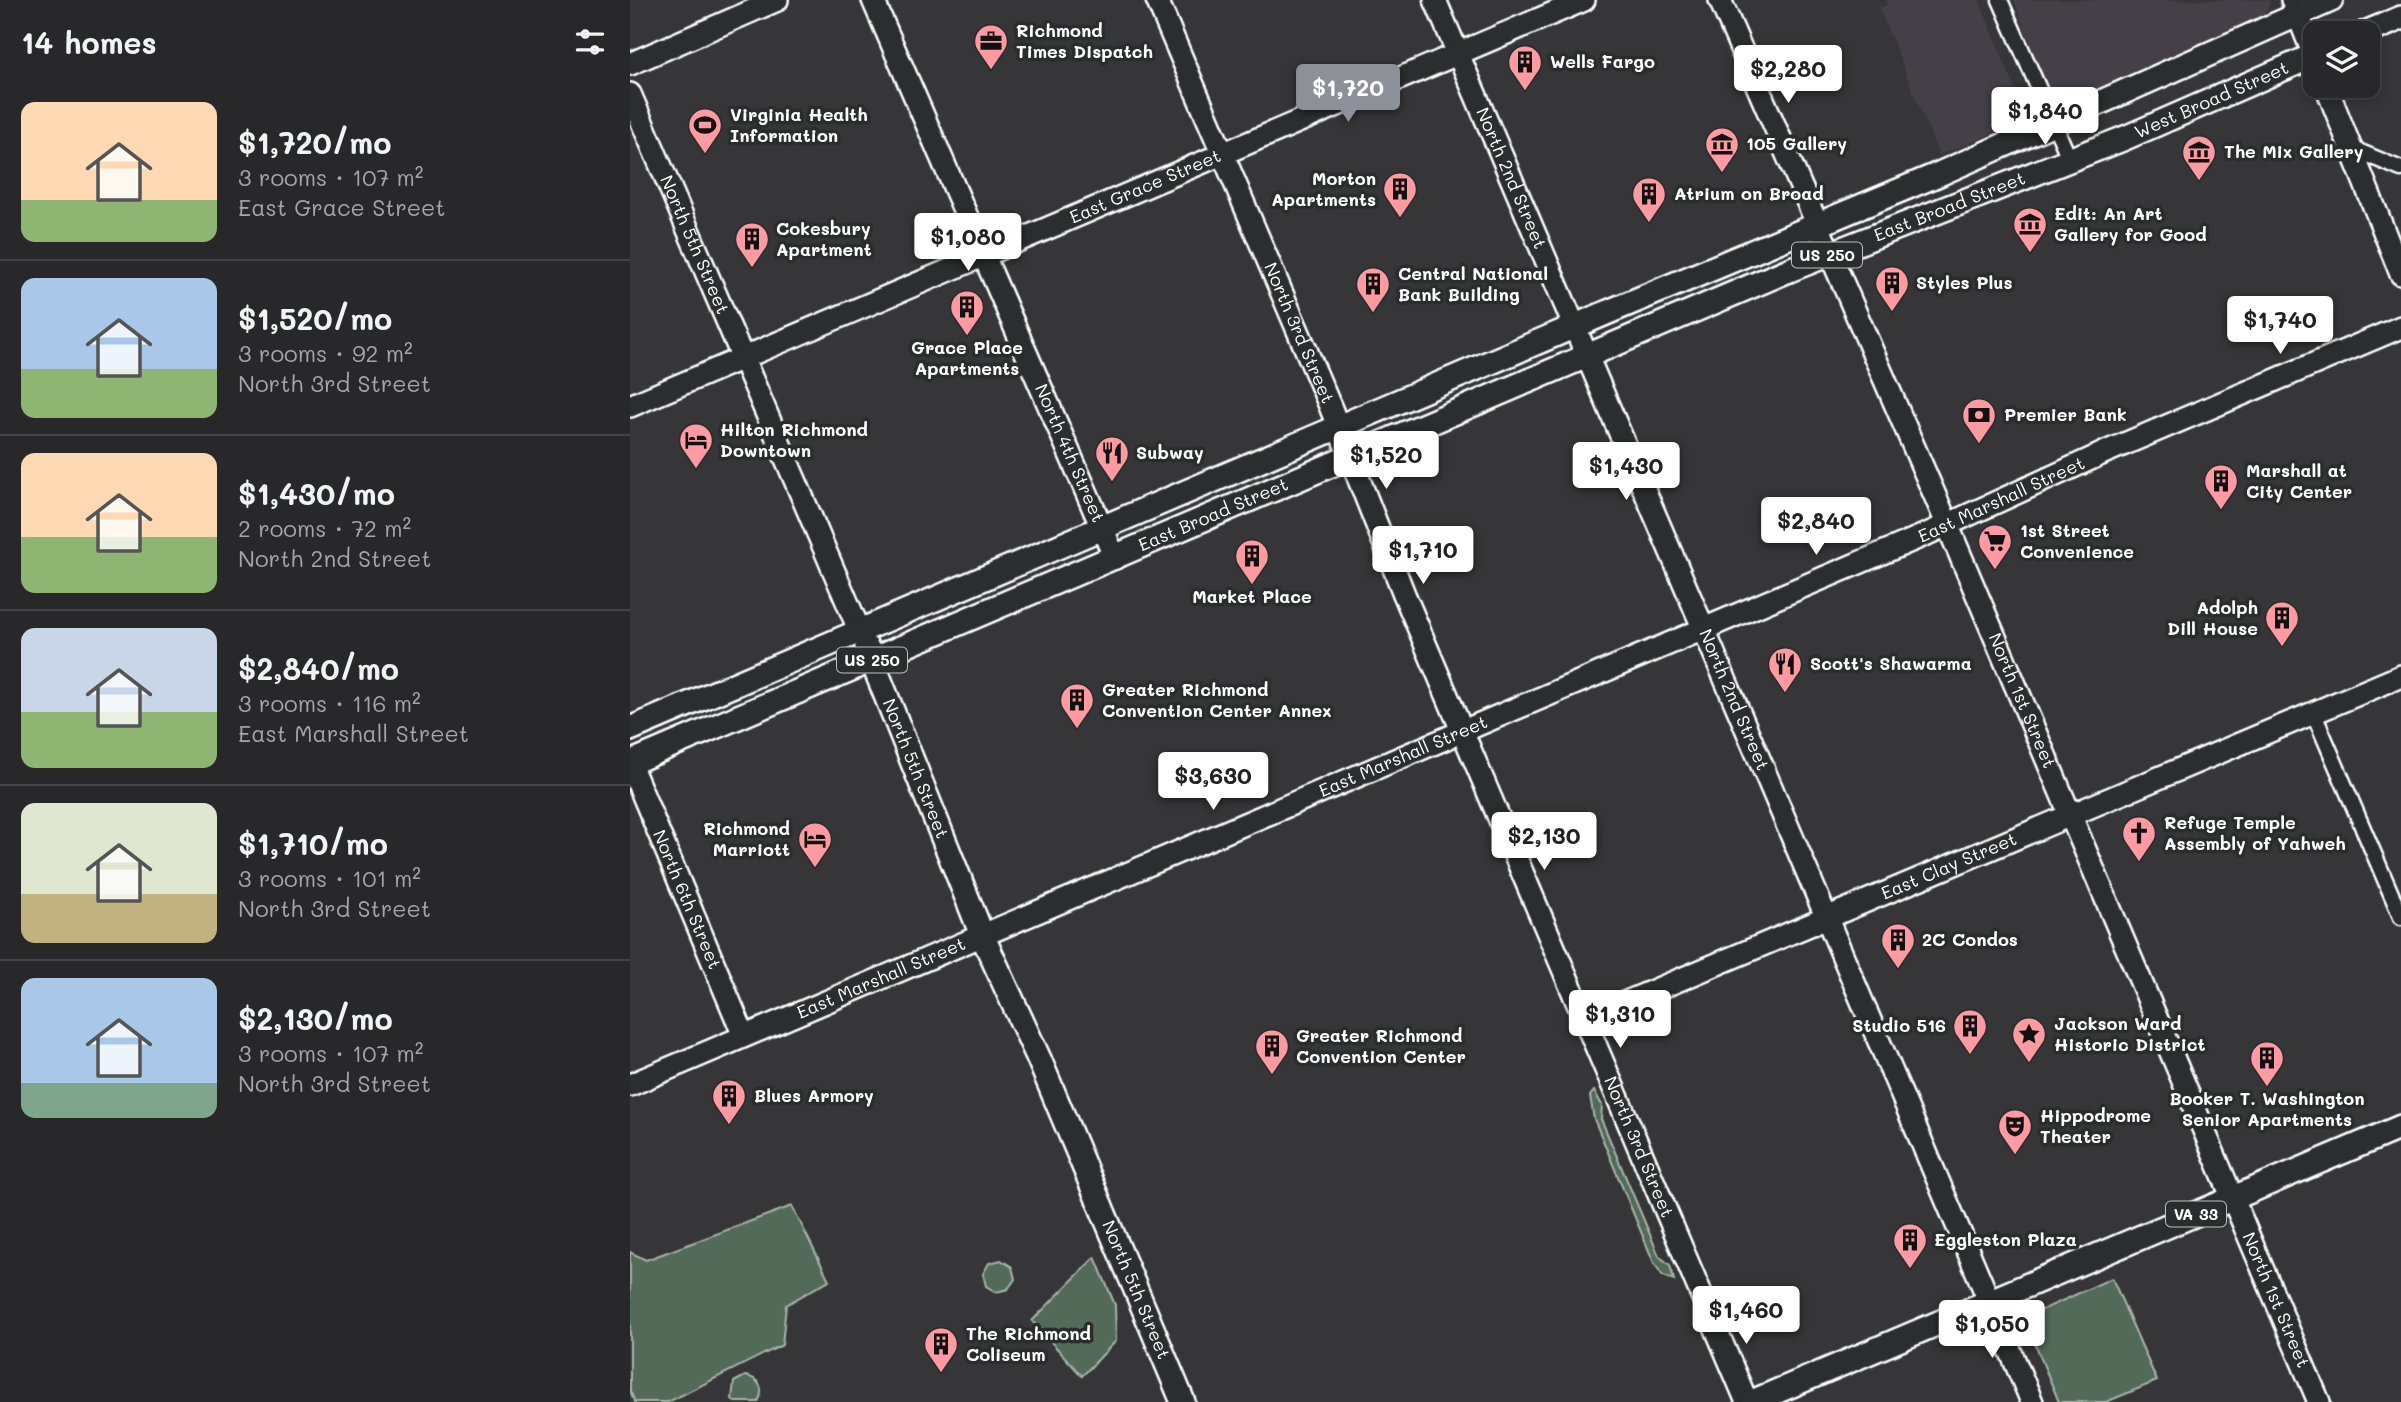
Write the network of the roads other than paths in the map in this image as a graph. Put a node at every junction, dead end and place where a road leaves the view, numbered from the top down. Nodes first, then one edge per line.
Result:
1 (778, 0) edge
2 (873, 0) edge
3 (1157, 0) edge
4 (1435, 0) edge
5 (1584, 0) edge
6 (1720, 0) edge
7 (2000, 0) edge
8 (2331, 0) edge
9 (2295, 7) edge
10 (2401, 18) edge
11 (2303, 27) edge
12 (2380, 27) edge
13 (1458, 54) junction
14 (2303, 61) edge
15 (630, 64) edge
16 (630, 94) edge
17 (2331, 98) edge
18 (2053, 123) junction
19 (2351, 148) junction
20 (1223, 154) junction
21 (2068, 158) junction
22 (2401, 170) edge
23 (1817, 227) junction
24 (983, 254) junction
25 (1829, 254) junction
26 (2401, 274) edge
27 (1575, 326) junction
28 (2401, 327) edge
29 (1588, 358) junction
30 (742, 359) junction
31 (630, 406) edge
32 (1339, 428) junction
33 (1351, 458) junction
34 (1947, 525) junction
35 (1103, 530) junction
36 (1115, 558) junction
37 (1702, 629) junction
38 (860, 632) junction
39 (873, 660) junction
40 (2401, 676) edge
41 (2314, 714) junction
42 (630, 729) edge
43 (1462, 731) junction
44 (630, 764) edge
45 (2068, 814) junction
46 (1828, 915) junction
47 (2401, 918) edge
48 (982, 935) junction
49 (1584, 1020) junction
50 (744, 1037) junction
51 (630, 1085) edge
52 (2401, 1127) edge
53 (2232, 1198) junction
54 (1990, 1301) junction
55 (1183, 1402) edge
56 (1749, 1402) edge
57 (2032, 1402) edge
58 (2319, 1402) edge

1 - 15 street
2 - 24 street, North 4th Street
3 - 20 street, North 3rd Street
4 - 13 street, North 2nd Street
5 - 13 street, East Grace Street
6 - 23 street, North 1st Street
7 - 18 street
8 - 9 main road, US 250
9 - 11 street
9 - 18 main road, US 250
10 - 12 main road
13 - 20 street, East Grace Street
13 - 27 street, North 2nd Street
14 - 21 main road, West Broad Street / US 250
16 - 30 street, North 5th Street
17 - 19 street
18 - 21 street
18 - 23 main road, East Broad Street / US 250
19 - 22 street
19 - 26 street
20 - 24 street, East Grace Street
20 - 32 street, North 3rd Street
21 - 25 main road, East Broad Street / US 250
23 - 25 street, North 1st Street
23 - 27 main road, East Broad Street / US 250
24 - 30 street, East Grace Street
24 - 35 street, North 4th Street
25 - 29 main road, East Broad Street / US 250
25 - 34 street, North 1st Street
27 - 29 street, North 2nd Street
27 - 32 main road, East Broad Street / US 250
28 - 34 street, East Marshall Street
29 - 33 main road, East Broad Street / US 250
29 - 37 street, North 2nd Street
30 - 31 street, East Grace Street
30 - 38 street, North 5th Street
32 - 33 street, North 3rd Street
32 - 35 main road, East Broad Street / US 250
33 - 36 main road, East Broad Street / US 250
33 - 43 street, North 3rd Street
34 - 37 street, East Marshall Street
34 - 45 street, North 1st Street
35 - 36 street, North 4th Street
35 - 38 main road, East Broad Street / US 250
36 - 39 main road, East Broad Street / US 250
37 - 43 street, East Marshall Street
37 - 46 street, North 2nd Street
38 - 39 main road, North 5th Street
38 - 42 main road, East Broad Street / US 250
39 - 44 main road, East Broad Street / US 250
39 - 48 main road, North 5th Street
40 - 41 street, East Clay Street
41 - 45 street, East Clay Street
41 - 47 street
43 - 48 street, East Marshall Street
43 - 49 street, North 3rd Street
44 - 50 street, North 6th Street
45 - 46 street, East Clay Street
45 - 53 street, North 1st Street
46 - 49 street, East Clay Street
46 - 54 street, North 2nd Street
48 - 50 street, East Marshall Street
48 - 55 main road, North 5th Street
49 - 56 street, North 3rd Street
50 - 51 street, East Marshall Street
52 - 53 main road, VA 33
53 - 54 main road, VA 33
53 - 58 street, North 1st Street
54 - 56 main road, VA 33
54 - 57 street, North 2nd Street

